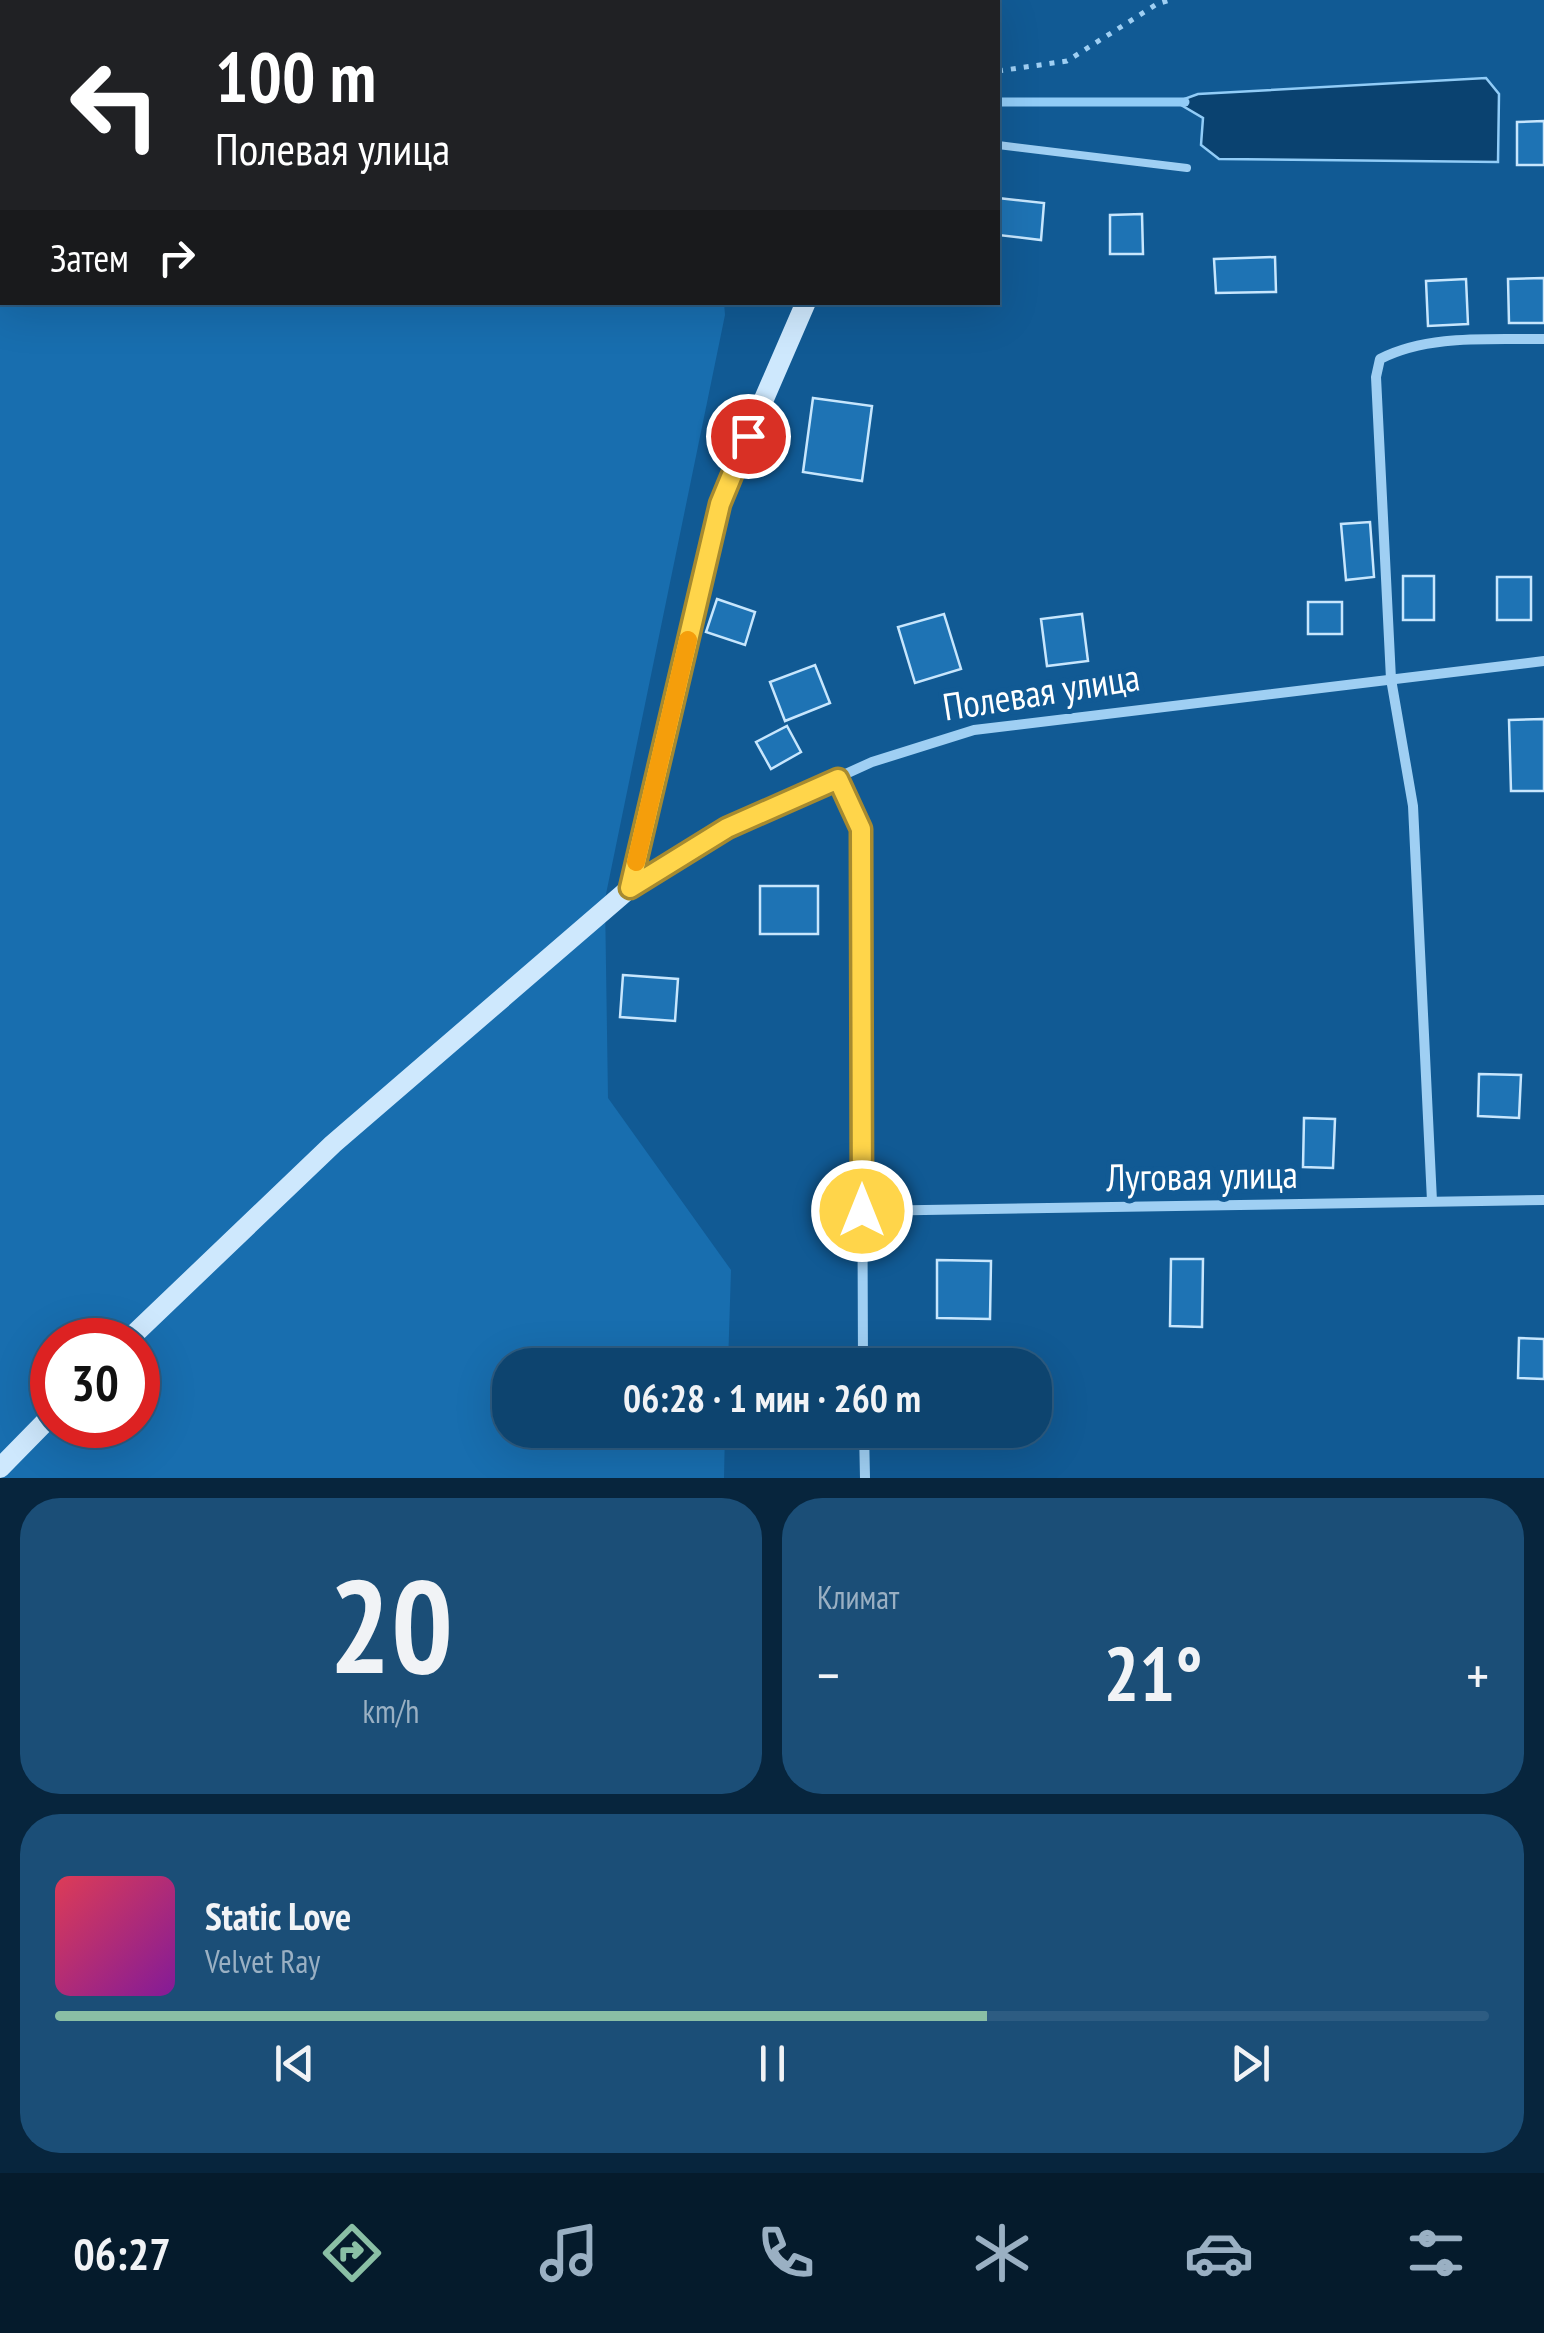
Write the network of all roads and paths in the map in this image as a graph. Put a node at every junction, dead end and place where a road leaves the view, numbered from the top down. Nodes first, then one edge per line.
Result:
1 (1170, 0) edge
2 (1000, 72) edge
3 (1000, 145) edge
4 (1187, 168) dead end
5 (805, 305) edge
6 (1544, 338) edge
7 (1544, 661) edge
8 (1391, 679) junction
9 (838, 779) junction
10 (630, 888) junction
11 (1544, 1200) edge
12 (1432, 1201) junction
13 (862, 1211) junction
14 (151, 1318) edge
15 (864, 1348) edge
16 (30, 1437) edge
17 (864, 1448) edge
18 (0, 1468) edge
19 (865, 1478) edge

1 - 2 path
3 - 4 lane
5 - 10 street
6 - 8 street
7 - 8 street, Полевая улица
8 - 9 street, Полевая улица
8 - 12 street
9 - 10 street, Полевая улица
9 - 13 street
10 - 14 street
11 - 12 street, Луговая улица
12 - 13 street, Луговая улица
13 - 15 street
16 - 18 street
17 - 19 street

